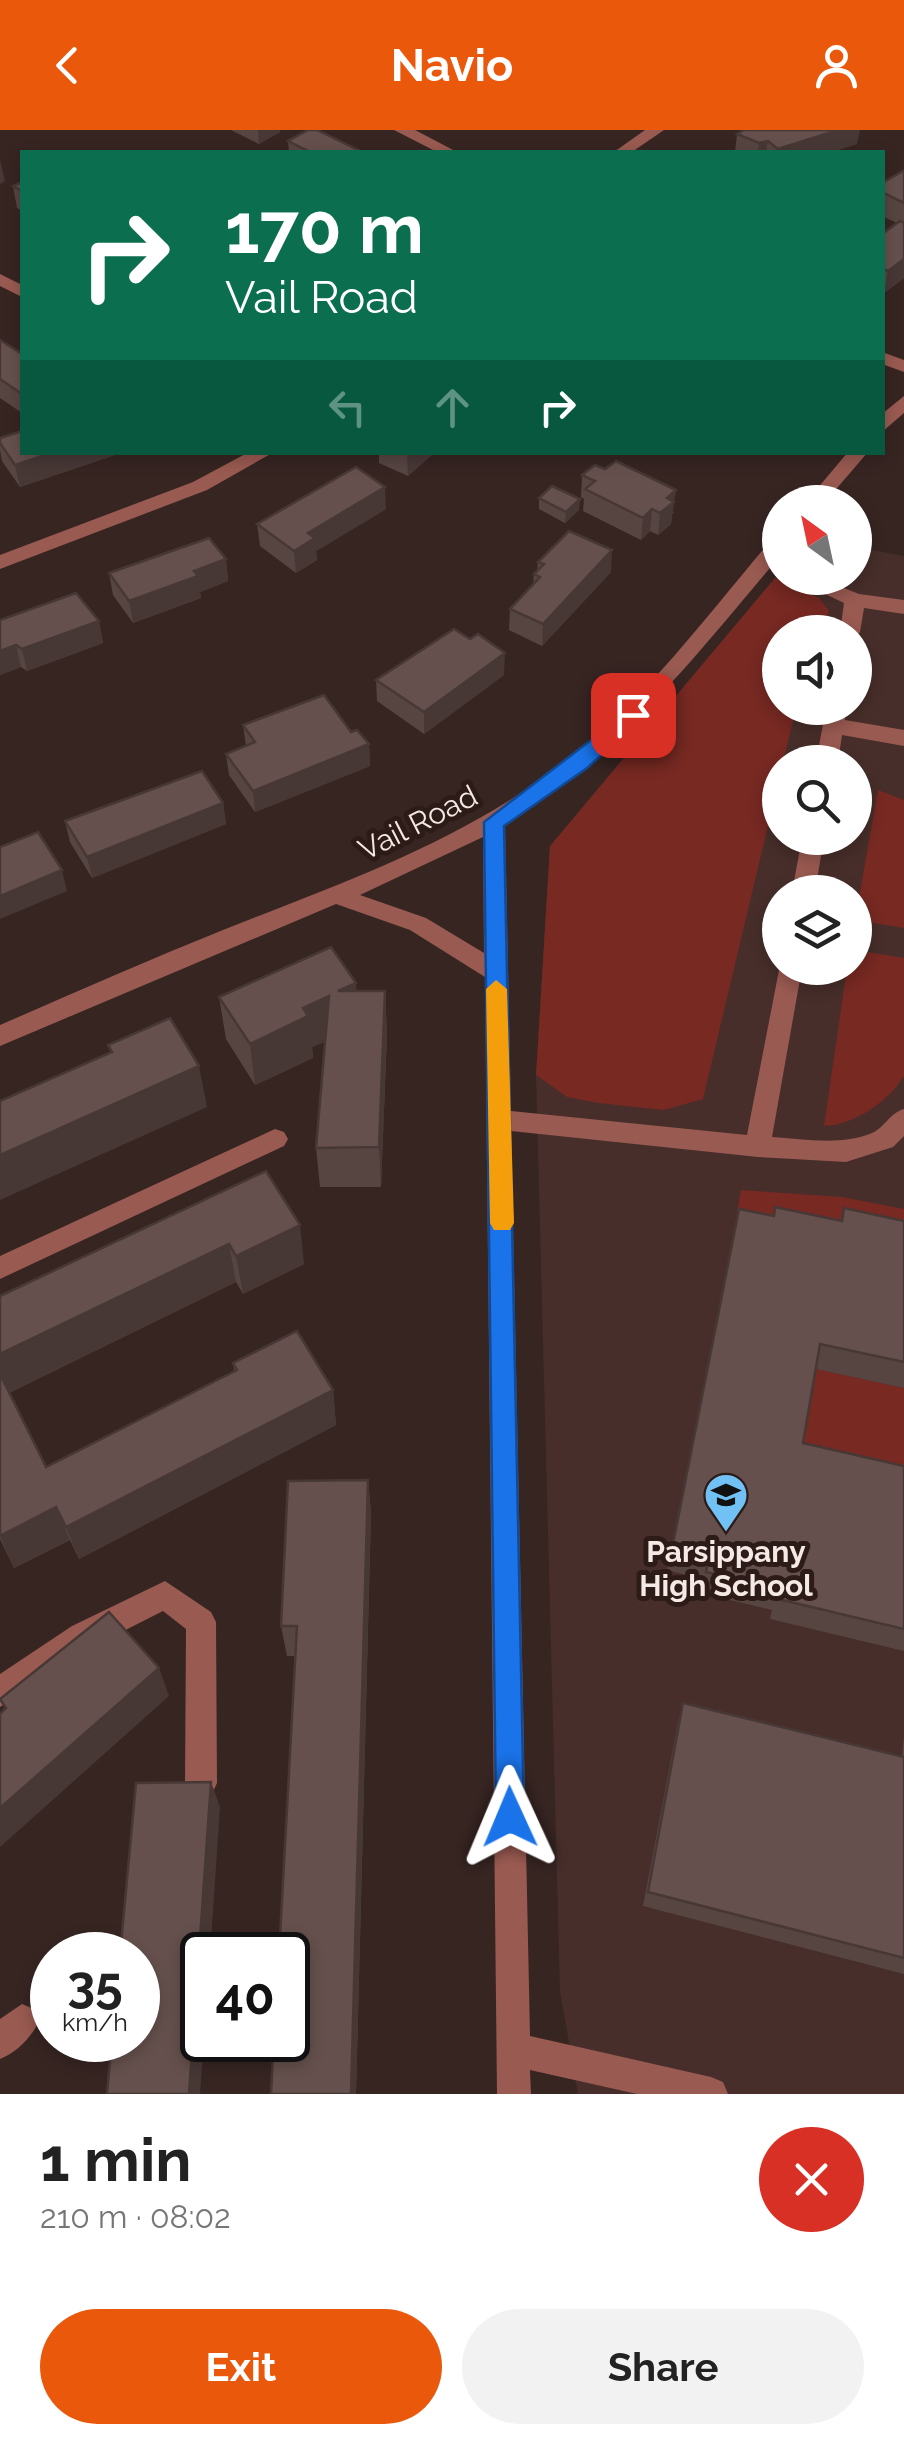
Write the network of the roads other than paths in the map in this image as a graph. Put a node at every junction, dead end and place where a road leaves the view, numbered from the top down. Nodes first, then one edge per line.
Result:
1 (402, 130) edge
2 (656, 130) edge
3 (445, 150) edge
4 (625, 150) edge
5 (904, 402) edge
6 (885, 423) edge
7 (259, 455) edge
8 (856, 455) edge
9 (829, 485) edge
10 (0, 562) edge
11 (762, 575) edge
12 (844, 595) edge
13 (856, 600) junction
14 (904, 608) edge
15 (853, 615) edge
16 (861, 725) edge
17 (904, 738) edge
18 (494, 822) junction
19 (338, 896) junction
20 (496, 972) junction
21 (787, 985) edge
22 (0, 1036) edge
23 (904, 1119) edge
24 (501, 1120) junction
25 (275, 1140) dead end
26 (758, 1148) junction
27 (0, 1268) edge
28 (0, 1692) edge
29 (202, 1783) edge
30 (513, 2049) junction
31 (514, 2094) edge
32 (711, 2094) edge

1 - 3 street
2 - 4 street
5 - 6 street
7 - 10 street
8 - 9 street
11 - 18 street, Vail Road
12 - 13 street
13 - 14 street
13 - 15 street
16 - 17 street
18 - 19 street, Vail Road
18 - 20 street
19 - 20 street
19 - 22 street, Vail Road
20 - 24 street
21 - 26 street
23 - 26 street
24 - 26 street
24 - 30 street
25 - 27 street
28 - 29 street
30 - 31 street
30 - 32 street

